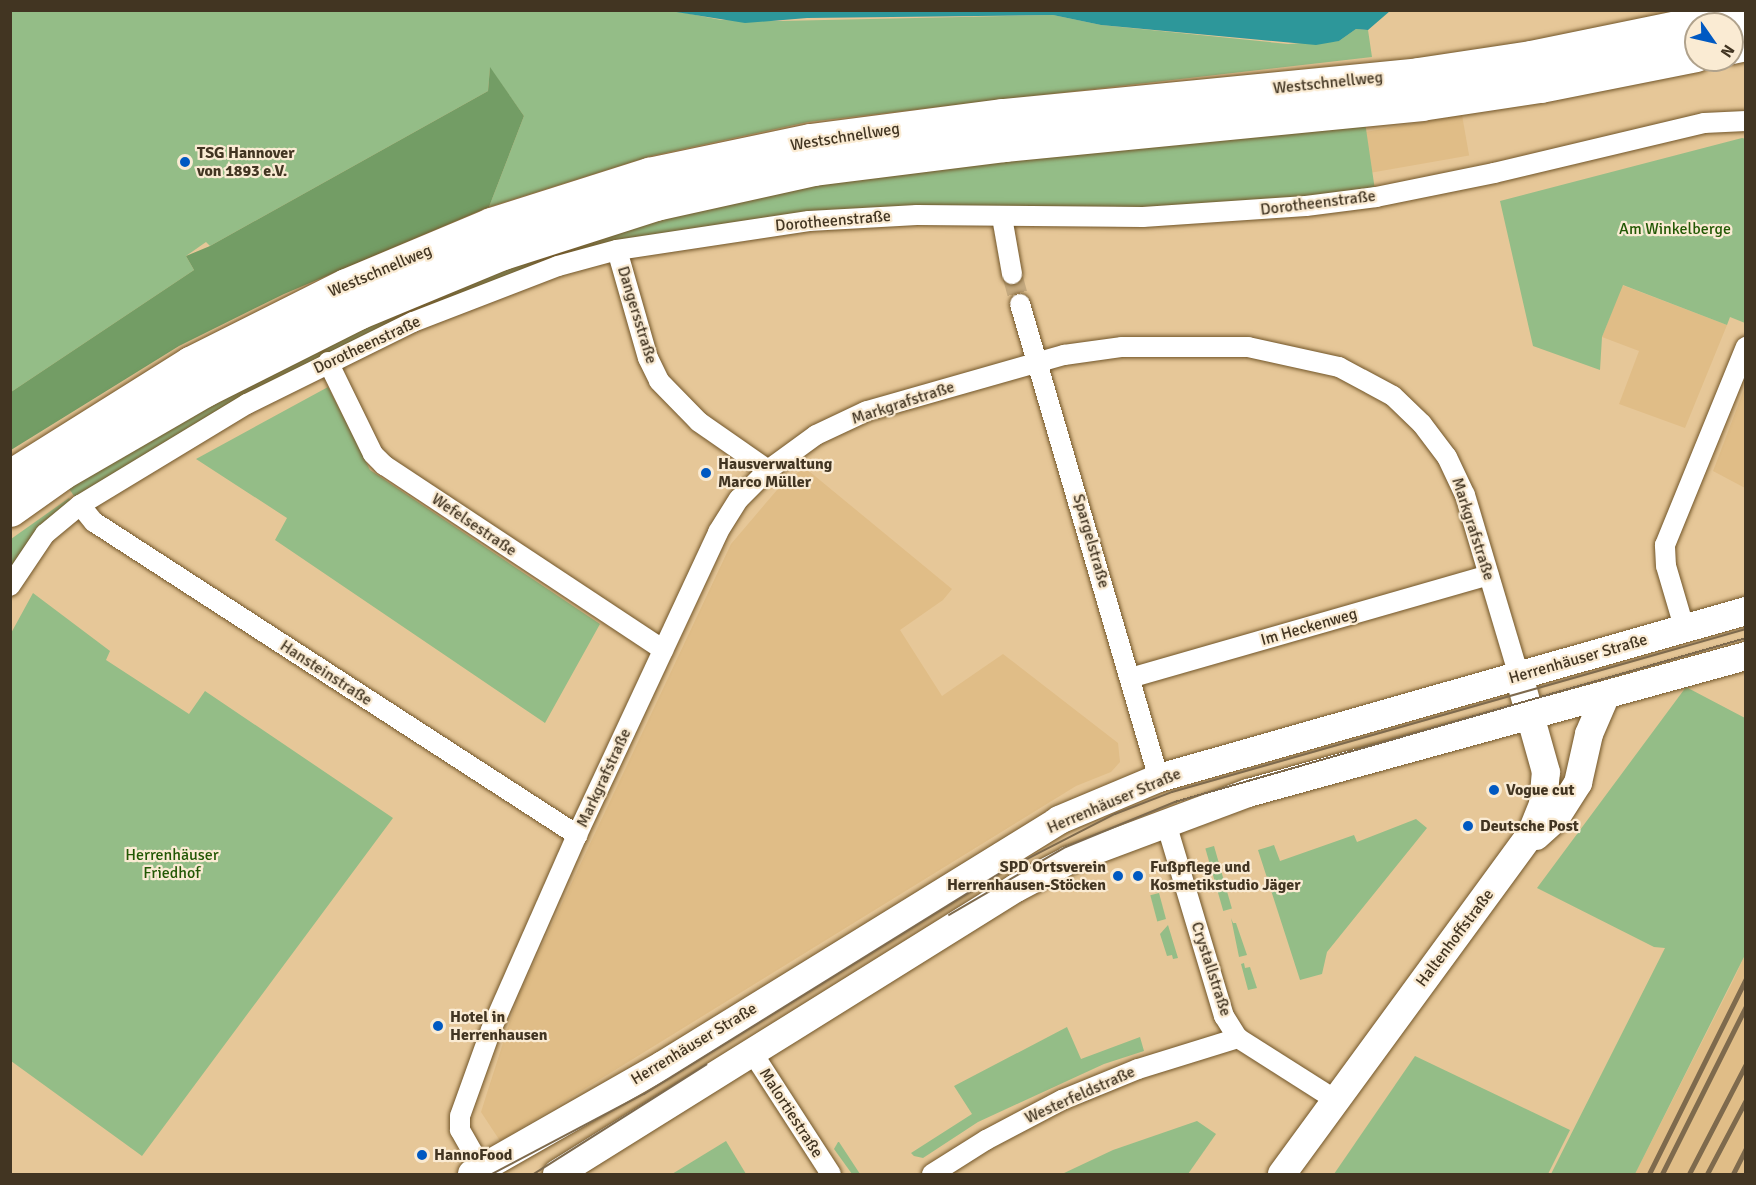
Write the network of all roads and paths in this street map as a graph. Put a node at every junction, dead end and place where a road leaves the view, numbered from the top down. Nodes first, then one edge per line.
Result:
1 (1746, 13) edge
2 (1684, 57) edge
3 (1746, 121) edge
4 (1002, 217) junction
5 (617, 250) junction
6 (1012, 274) tunnel mouth
7 (1020, 304) tunnel mouth
8 (1746, 347) edge
9 (328, 362) junction
10 (1038, 363) junction
11 (768, 470) junction
12 (10, 476) edge
13 (80, 505) junction
14 (10, 510) edge
15 (1489, 575) junction
16 (10, 586) edge
17 (1746, 611) edge
18 (1684, 627) junction
19 (663, 650) junction
20 (1746, 656) edge
21 (1519, 676) junction
22 (1130, 678) junction
23 (1605, 697) junction
24 (1531, 716) junction
25 (1159, 778) junction
26 (1167, 823) junction
27 (578, 835) junction
28 (1522, 849) junction
29 (1238, 1038) junction
30 (752, 1052) junction
31 (1334, 1099) junction
32 (480, 1172) edge
33 (557, 1174) edge
34 (831, 1174) edge
35 (932, 1174) edge
36 (1282, 1174) edge

1 - 12 highway, Westschnellweg
2 - 14 highway, Westschnellweg
3 - 4 street, Dorotheenstraße
4 - 5 street, Dorotheenstraße
4 - 6 street
5 - 9 street, Dorotheenstraße
5 - 11 street, Dangersstraße
7 - 10 street, Spargelstraße
8 - 18 street
9 - 13 street, Dorotheenstraße
9 - 19 street, Wefelsestraße
10 - 11 street, Markgrafstraße
10 - 15 street, Markgrafstraße
10 - 22 street, Spargelstraße
11 - 19 street, Markgrafstraße
13 - 16 street, Dorotheenstraße
13 - 27 street, Hansteinstraße
15 - 21 street, Markgrafstraße
15 - 22 street, Im Heckenweg
17 - 18 street, Herrenhäuser Straße
18 - 21 street, Herrenhäuser Straße
19 - 27 street, Markgrafstraße
20 - 23 street
21 - 24 street, Haltenhoffstraße
21 - 25 street, Herrenhäuser Straße
22 - 25 street, Spargelstraße
23 - 24 street
23 - 28 street
24 - 26 street
24 - 28 street, Haltenhoffstraße
25 - 32 street, Herrenhäuser Straße
26 - 29 street, Crystallstraße
26 - 30 street
27 - 32 street, Markgrafstraße
28 - 31 street, Haltenhoffstraße
29 - 31 street, Crystallstraße
29 - 35 street, Westerfeldstraße
30 - 33 street
30 - 34 street, Malortiestraße
31 - 36 street, Haltenhoffstraße

